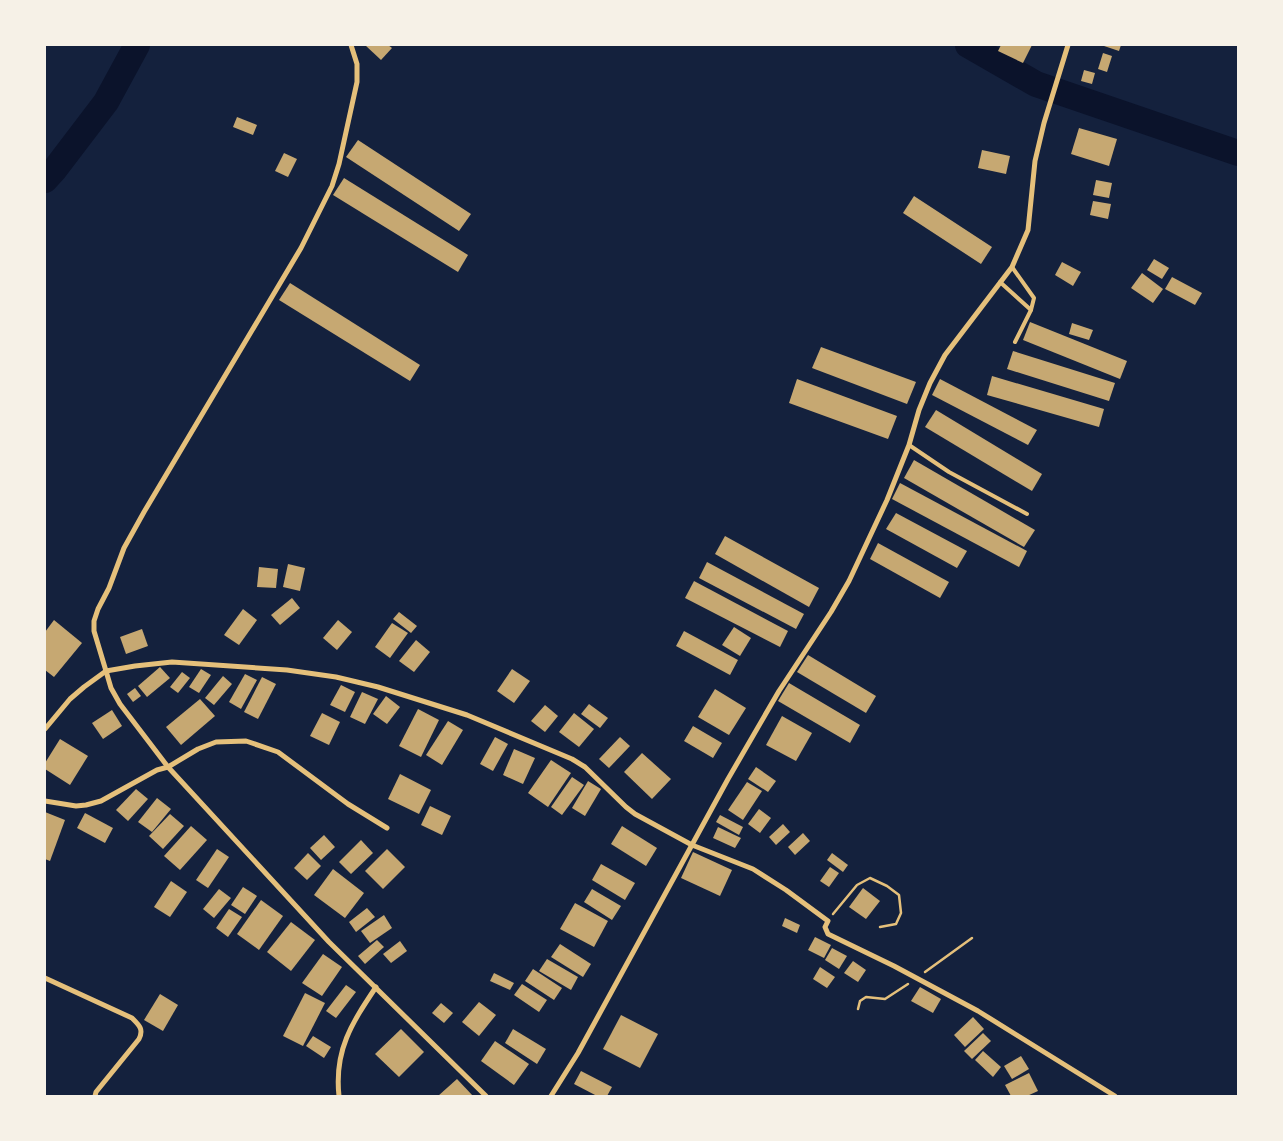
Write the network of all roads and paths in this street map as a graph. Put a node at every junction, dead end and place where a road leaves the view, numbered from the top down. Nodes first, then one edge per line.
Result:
1 (351, 45) edge
2 (1068, 45) edge
3 (1012, 267) junction
4 (1000, 282) junction
5 (1031, 310) junction
6 (1015, 342) dead end
7 (909, 445) junction
8 (1027, 514) dead end
9 (106, 671) junction
10 (46, 726) edge
11 (168, 767) junction
12 (45, 800) edge
13 (386, 828) dead end
14 (692, 844) junction
15 (828, 921) junction
16 (880, 926) dead end
17 (45, 978) edge
18 (376, 987) junction
19 (95, 1096) edge
20 (339, 1096) edge
21 (486, 1096) edge
22 (551, 1096) edge
23 (1115, 1096) edge

1 - 9 street
2 - 3 street
3 - 4 street
3 - 5 lane
4 - 5 lane
4 - 7 street
5 - 6 lane
7 - 8 lane
7 - 14 street
9 - 10 street
9 - 11 street
9 - 14 street
11 - 12 street
11 - 13 street
11 - 18 street
14 - 15 street
14 - 22 street
15 - 16 path
15 - 23 street
17 - 19 street
18 - 20 street
18 - 21 street

